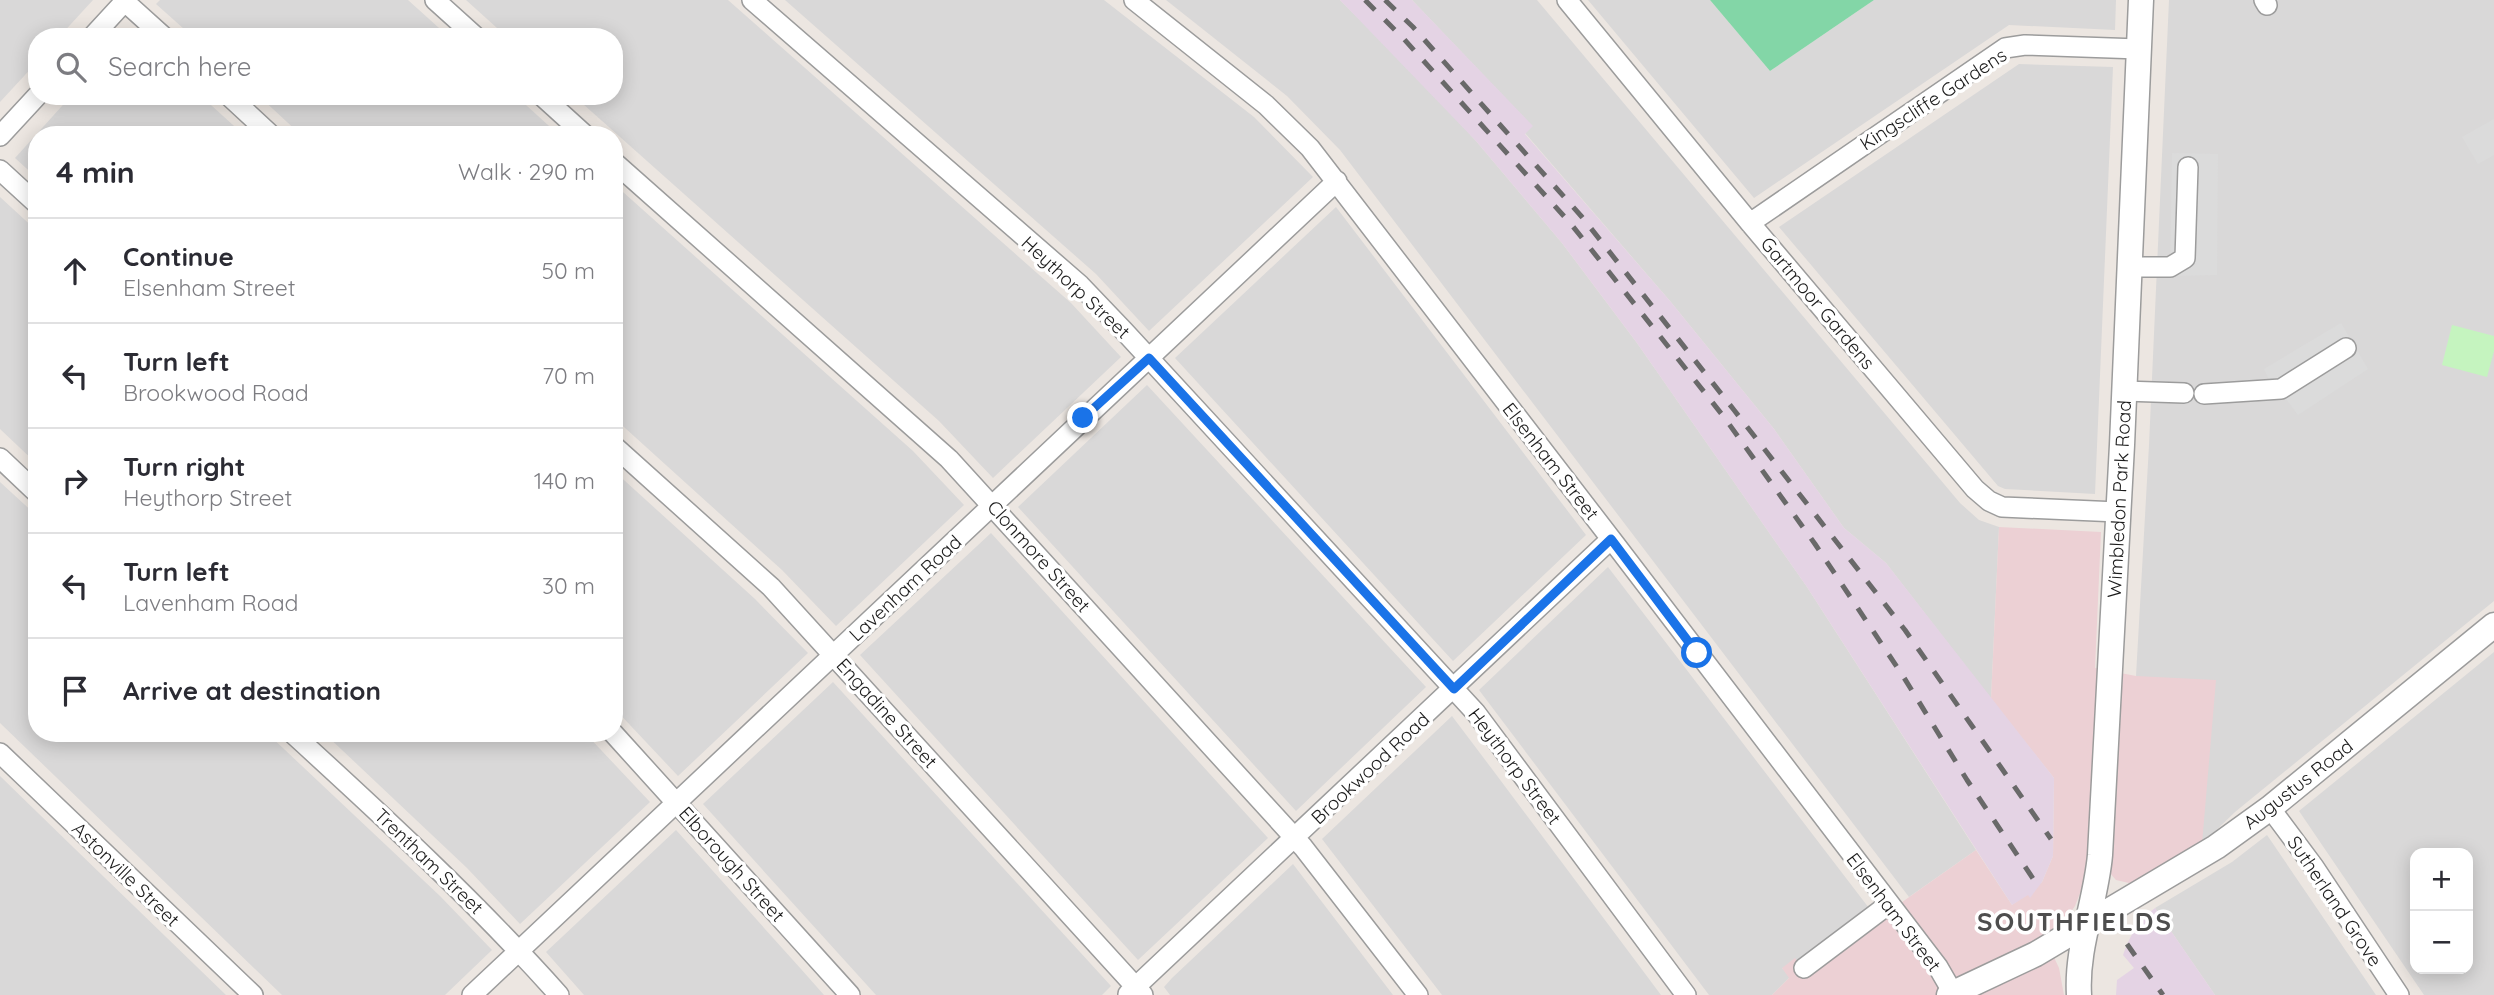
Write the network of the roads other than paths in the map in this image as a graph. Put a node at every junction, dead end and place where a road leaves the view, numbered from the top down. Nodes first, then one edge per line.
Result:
1 (435, 0) edge
2 (752, 0) edge
3 (1133, 0) edge
4 (1567, 0) edge
5 (2141, 0) edge
6 (124, 1) edge
7 (100, 28) edge
8 (154, 28) edge
9 (466, 28) edge
10 (2139, 49) junction
11 (29, 105) edge
12 (239, 105) edge
13 (552, 105) edge
14 (261, 126) edge
15 (574, 126) edge
16 (0, 136) edge
17 (2188, 167) dead end
18 (0, 170) edge
19 (623, 170) edge
20 (1337, 181) junction
21 (28, 196) edge
22 (1750, 222) junction
23 (2130, 267) junction
24 (2346, 348) dead end
25 (1149, 358) junction
26 (2124, 391) junction
27 (2183, 393) dead end
28 (2204, 394) dead end
29 (623, 454) edge
30 (0, 458) edge
31 (28, 484) edge
32 (993, 506) junction
33 (2118, 512) junction
34 (1611, 539) junction
35 (2494, 625) edge
36 (834, 654) junction
37 (1454, 689) junction
38 (302, 742) edge
39 (621, 742) edge
40 (0, 753) edge
41 (677, 803) junction
42 (2270, 808) junction
43 (1296, 839) junction
44 (1889, 904) junction
45 (2089, 923) junction
46 (520, 951) junction
47 (1804, 968) dead end
48 (1136, 992) edge
49 (1951, 994) edge
50 (253, 995) edge
51 (472, 995) edge
52 (559, 995) edge
53 (850, 995) edge
54 (1418, 995) edge
55 (1686, 995) edge
56 (2079, 995) edge
57 (2399, 995) edge

1 - 9 street
2 - 25 street, Heythorp Street
3 - 20 street, Elsenham Street
4 - 22 street, Gartmoor Gardens
5 - 10 street, Wimbledon Park Road
6 - 7 street
6 - 8 street
10 - 22 street, Kingscliffe Gardens
10 - 23 street, Wimbledon Park Road
11 - 16 street
12 - 14 street
13 - 15 street
17 - 23 street
18 - 21 street
19 - 32 street, Clonmore Street
20 - 25 street, Lavenham Road
20 - 34 street, Elsenham Street
22 - 33 street, Gartmoor Gardens
23 - 26 street, Wimbledon Park Road
24 - 28 street
25 - 32 street, Lavenham Road
25 - 37 street, Heythorp Street
26 - 27 street
26 - 33 street, Wimbledon Park Road
29 - 36 street, Engadine Street
30 - 31 street
32 - 36 street, Lavenham Road
32 - 43 street, Clonmore Street
33 - 45 street, Wimbledon Park Road
34 - 37 street, Brookwood Road
34 - 44 street, Elsenham Street
35 - 42 street, Augustus Road
36 - 41 street, Lavenham Road
36 - 48 street, Engadine Street
37 - 43 street, Brookwood Road
37 - 55 street, Heythorp Street
38 - 46 street, Trentham Street
39 - 41 street, Elborough Street
40 - 50 street, Astonville Street
41 - 46 street, Lavenham Road
41 - 53 street, Elborough Street
42 - 45 street, Augustus Road
42 - 57 street, Sutherland Grove
43 - 48 street, Brookwood Road
43 - 54 street, Clonmore Street
44 - 47 street
44 - 49 street, Elsenham Street
45 - 49 street, Augustus Road
45 - 56 street, Wimbledon Park Road
46 - 51 street, Lavenham Road
46 - 52 street, Trentham Street

